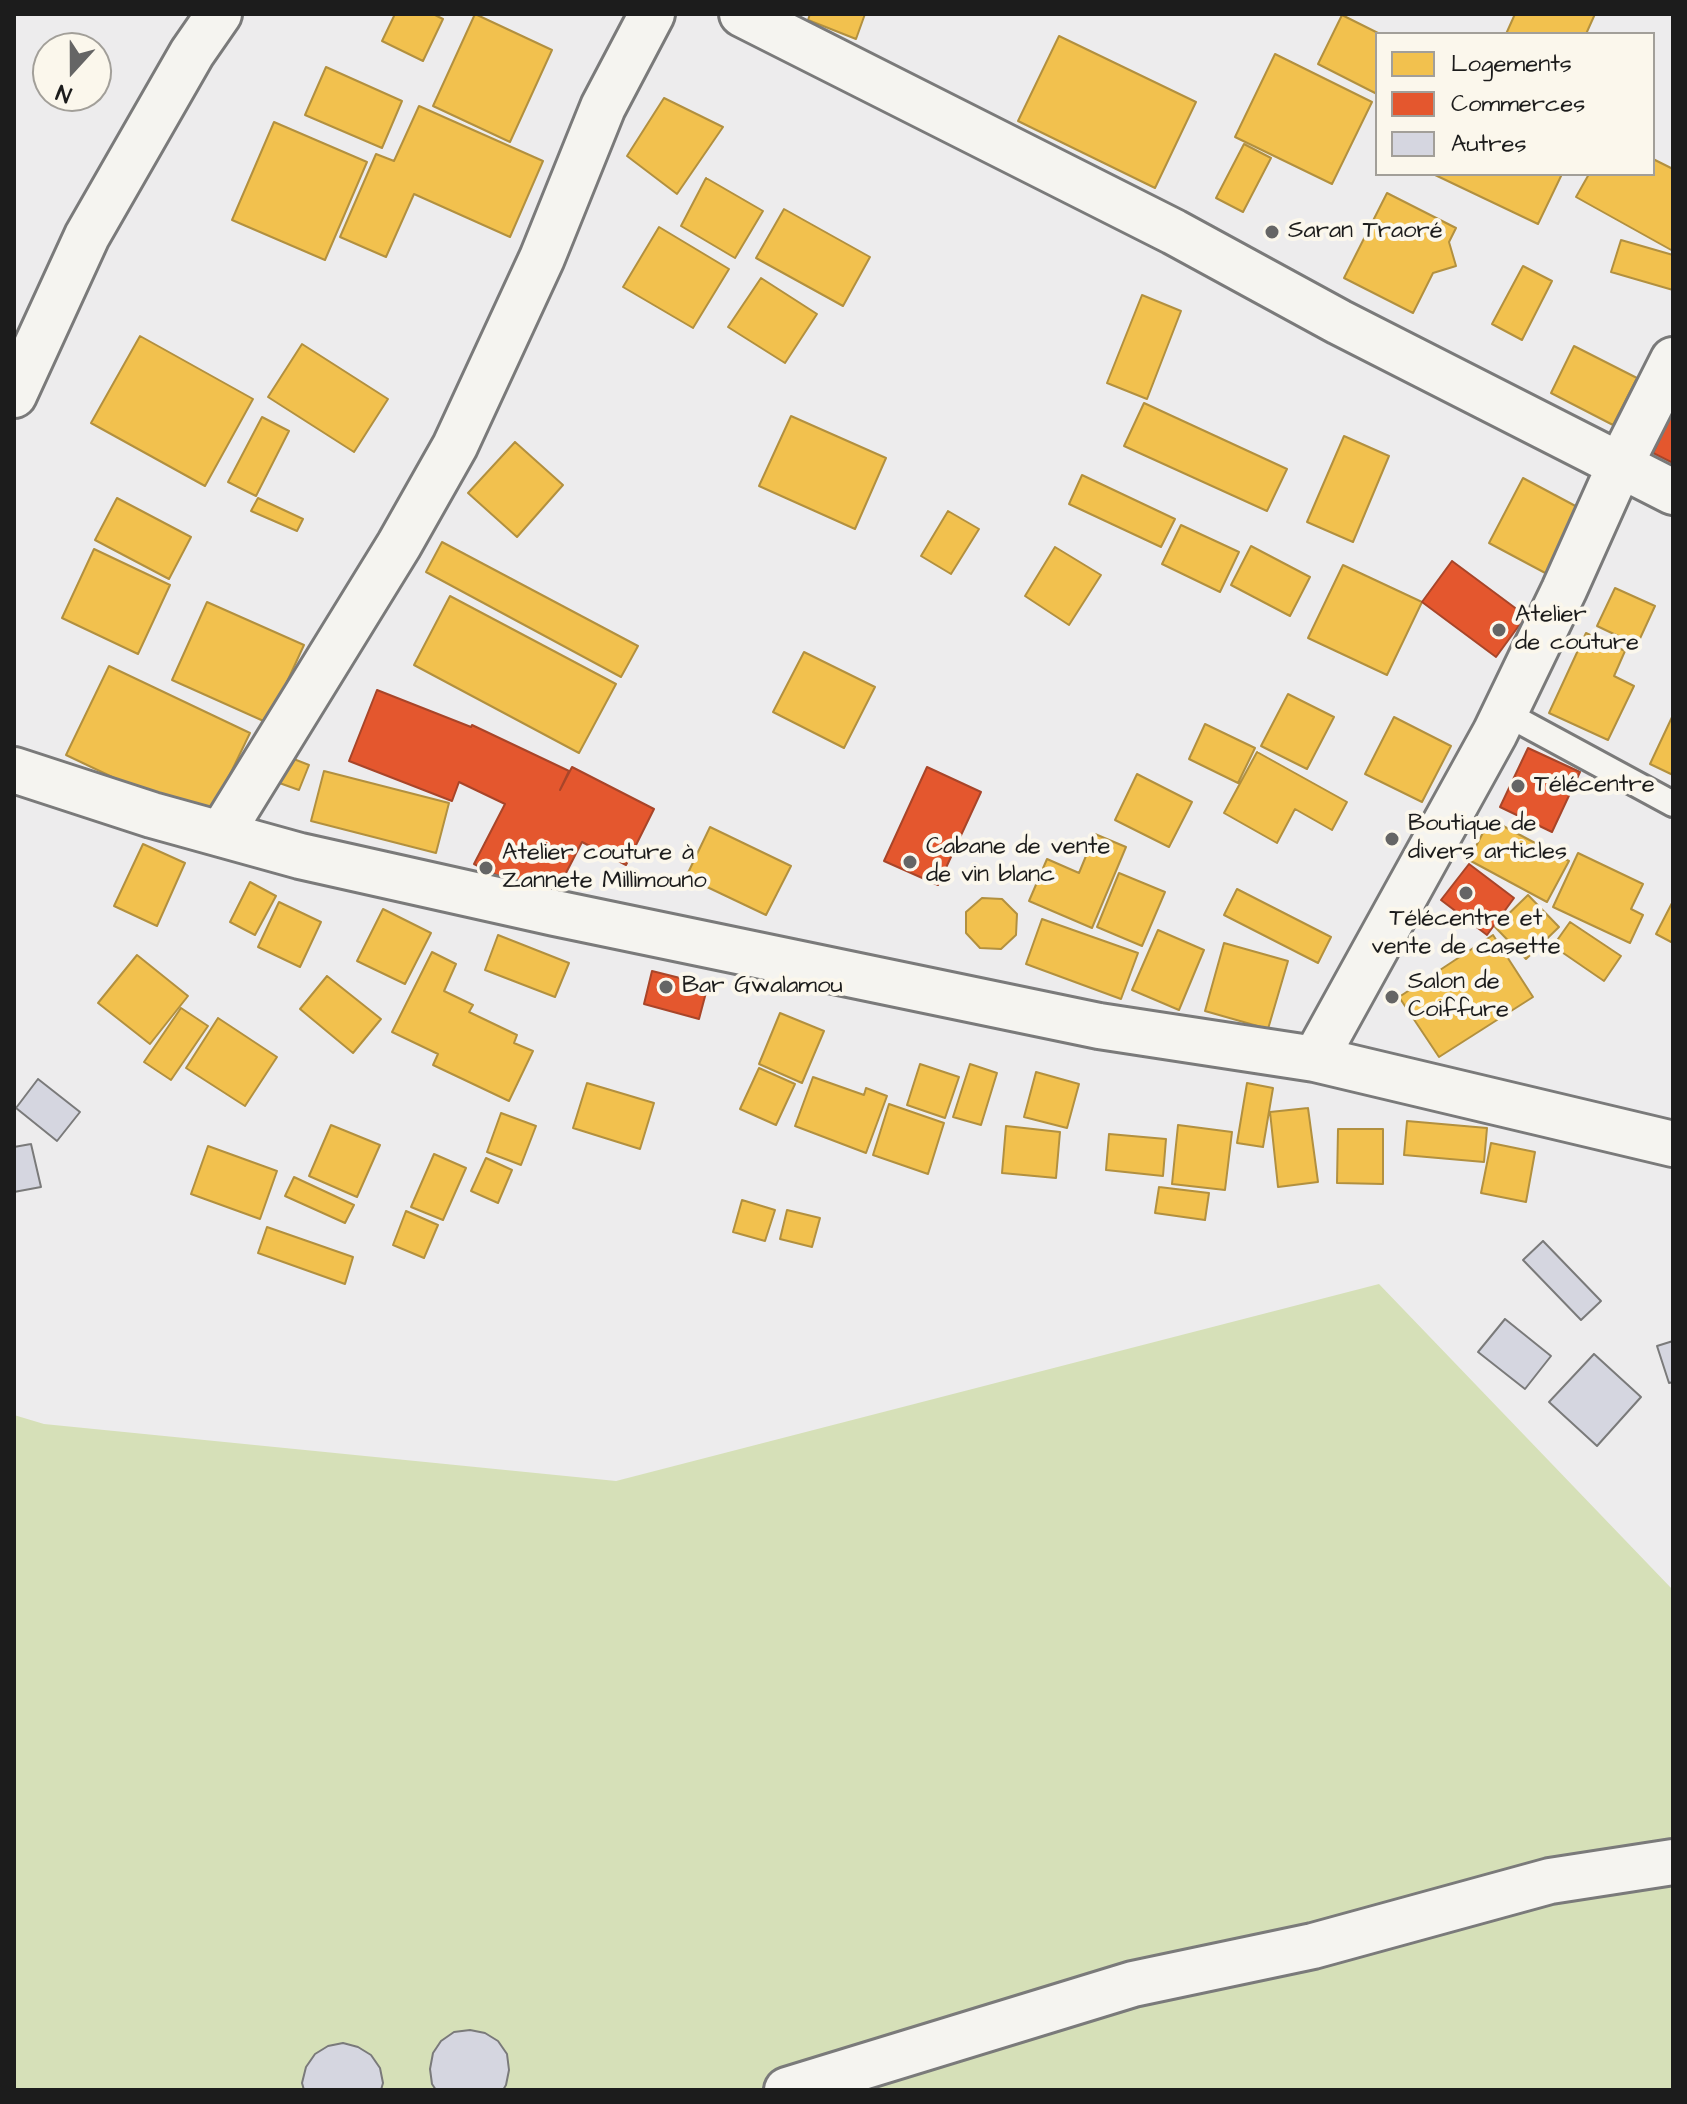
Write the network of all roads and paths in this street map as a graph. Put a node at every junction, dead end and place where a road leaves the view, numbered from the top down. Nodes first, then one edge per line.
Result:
1 (219, 14) edge
2 (652, 14) edge
3 (742, 14) edge
4 (1673, 360) edge
5 (14, 395) edge
6 (1620, 465) junction
7 (1673, 492) edge
8 (1505, 713) junction
9 (14, 770) edge
10 (1673, 804) edge
11 (221, 834) junction
12 (1315, 1059) junction
13 (1673, 1144) edge
14 (1673, 1862) edge
15 (787, 2090) edge

1 - 5 street
2 - 11 street
3 - 6 street
4 - 6 street
6 - 7 street
6 - 8 street
8 - 10 lane
8 - 12 street
9 - 11 street
11 - 12 street
12 - 13 street
14 - 15 street

